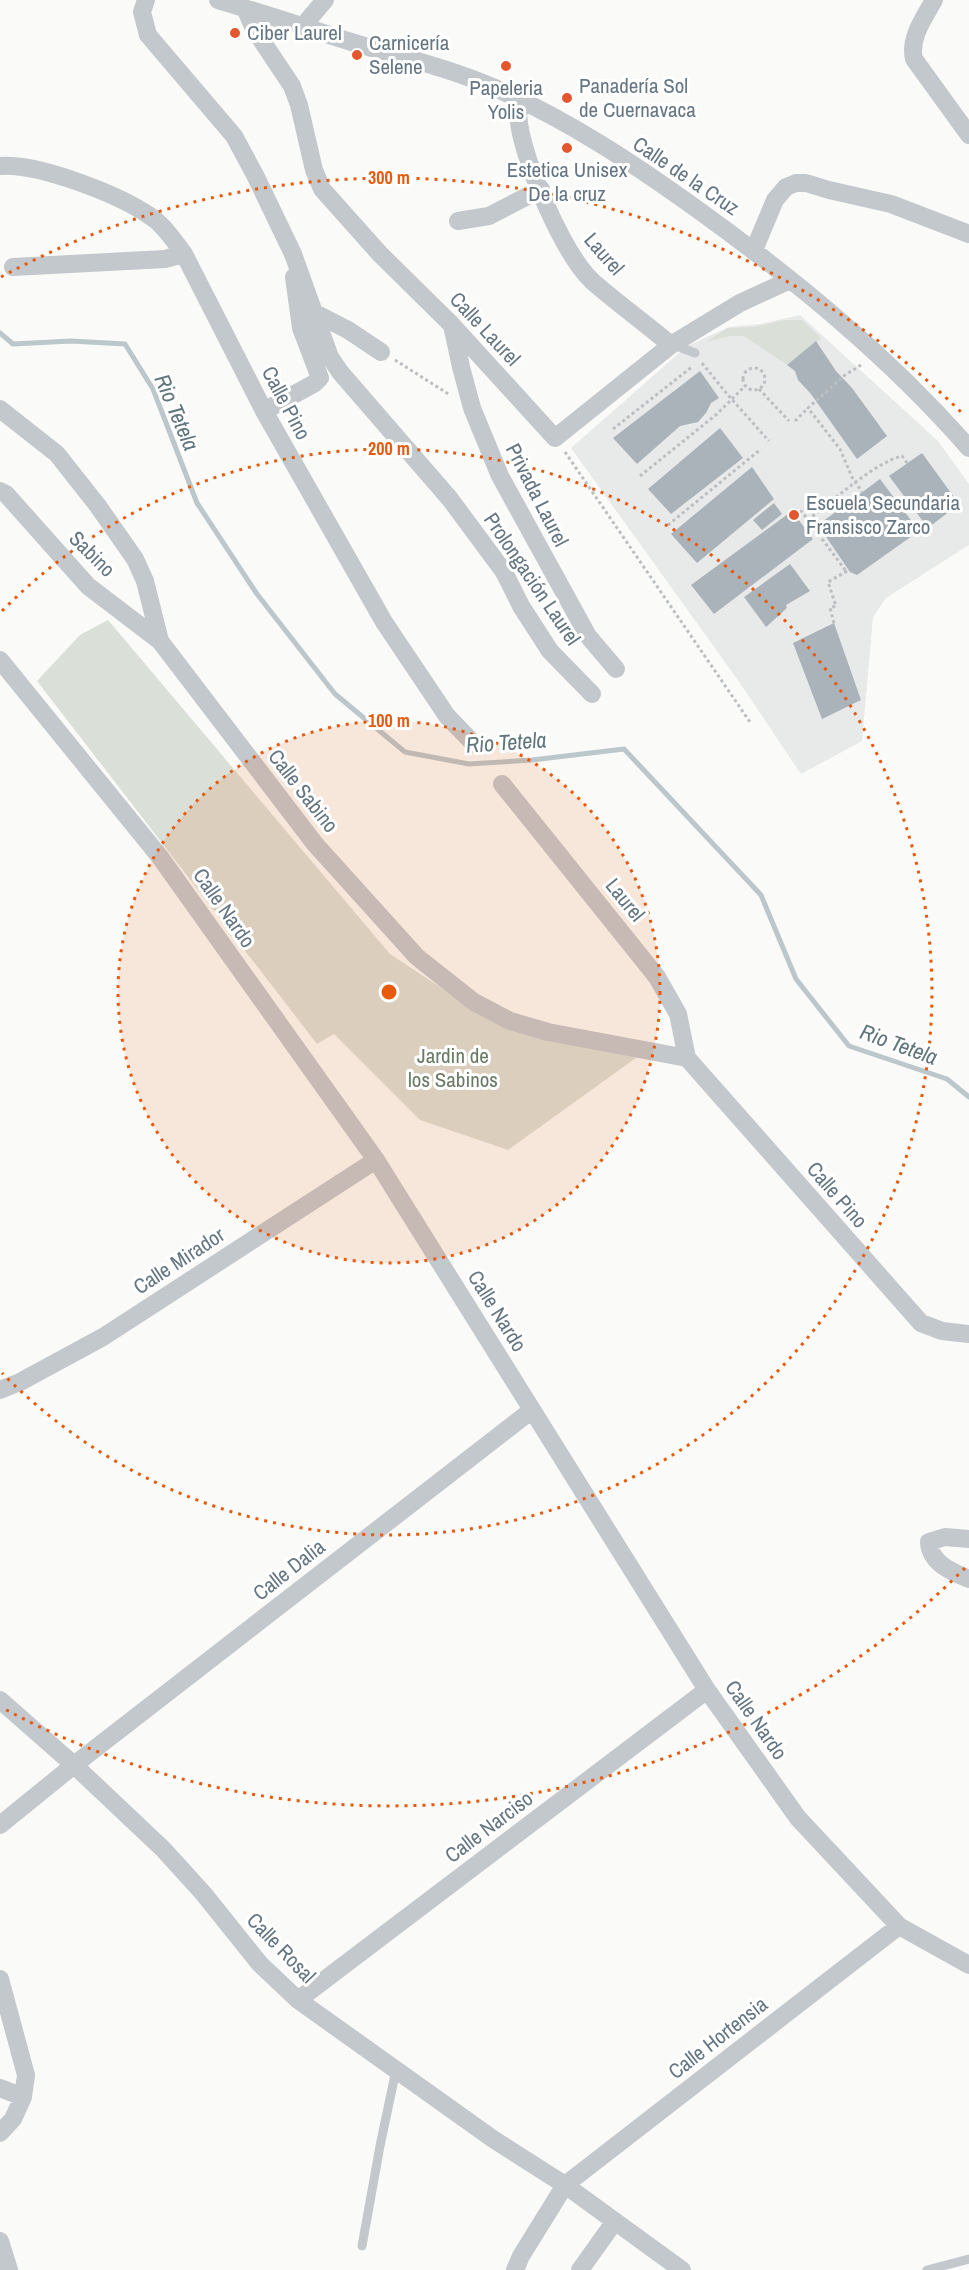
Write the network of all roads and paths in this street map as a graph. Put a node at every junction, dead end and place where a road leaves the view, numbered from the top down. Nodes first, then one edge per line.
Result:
1 (146, 0) edge
2 (218, 0) edge
3 (325, 0) edge
4 (934, 0) edge
5 (245, 8) junction
6 (303, 26) junction
7 (518, 100) junction
8 (969, 135) edge
9 (0, 166) edge
10 (541, 189) junction
11 (458, 221) dead end
12 (969, 234) edge
13 (754, 250) junction
14 (184, 254) junction
15 (293, 254) junction
16 (12, 267) dead end
17 (790, 280) junction
18 (314, 312) junction
19 (452, 325) junction
20 (671, 345) junction
21 (875, 350) junction
22 (381, 352) joint
23 (695, 353) dead end
24 (745, 386) junction
25 (759, 389) junction
26 (732, 400) junction
27 (472, 408) junction
28 (808, 408) junction
29 (0, 409) edge
30 (264, 411) junction
31 (789, 421) dead end
32 (795, 421) dead end
33 (613, 429) dead end
34 (555, 438) junction
35 (769, 441) dead end
36 (969, 448) edge
37 (761, 449) dead end
38 (907, 464) dead end
39 (640, 476) dead end
40 (855, 483) junction
41 (0, 491) edge
42 (862, 492) dead end
43 (794, 509) dead end
44 (808, 520) junction
45 (668, 525) dead end
46 (834, 622) dead end
47 (160, 641) junction
48 (0, 660) edge
49 (616, 669) dead end
50 (592, 694) dead end
51 (750, 722) dead end
52 (474, 744) dead end
53 (502, 784) dead end
54 (687, 1058) junction
55 (376, 1160) junction
56 (969, 1334) edge
57 (0, 1390) edge
58 (532, 1410) junction
59 (969, 1539) edge
60 (969, 1579) edge
61 (707, 1690) junction
62 (0, 1700) edge
63 (74, 1765) junction
64 (0, 1825) edge
65 (900, 1926) junction
66 (969, 1965) edge
67 (0, 1979) edge
68 (298, 2000) junction
69 (396, 2070) junction
70 (0, 2088) edge
71 (23, 2097) junction
72 (0, 2133) edge
73 (565, 2185) junction
74 (615, 2221) junction
75 (0, 2241) edge
76 (362, 2246) dead end
77 (969, 2259) edge
78 (9, 2270) edge
79 (515, 2270) edge
80 (580, 2270) edge
81 (682, 2270) edge
82 (927, 2270) edge

1 - 15 street
2 - 5 street, Calle de la Cruz
3 - 6 street
4 - 8 street
5 - 6 street, Calle de la Cruz
5 - 19 street, Calle Laurel
6 - 7 street, Calle de la Cruz
7 - 10 street, Laurel
7 - 13 street, Calle de la Cruz
9 - 14 street, Calle Pino
10 - 11 street
10 - 20 street, Laurel
12 - 13 street
13 - 17 street, Calle de la Cruz
14 - 16 street
14 - 30 street, Calle Pino
15 - 18 street
15 - 30 street
17 - 20 street
17 - 21 street, Calle de la Cruz
18 - 22 street
18 - 50 street, Prolongación Laurel
19 - 27 street, Privada Laurel
19 - 34 street, Calle Laurel
20 - 23 lane
20 - 34 street
21 - 28 path
21 - 36 street, Calle de la Cruz
22 - 27 path
24 - 25 path
24 - 25 path
24 - 26 path
25 - 31 path
26 - 33 path
26 - 35 path
26 - 39 path
27 - 49 street, Privada Laurel
28 - 32 path
28 - 40 path
29 - 47 street, Calle Sabino
30 - 52 street, Calle Pino
34 - 51 path, Privada Laurel
37 - 45 path
38 - 40 path
40 - 42 path
40 - 44 path
41 - 47 street, Sabino
43 - 44 path
44 - 46 path
47 - 54 street, Calle Sabino
48 - 55 street, Calle Nardo
53 - 54 street, Laurel
54 - 56 street, Calle Pino
55 - 57 street, Calle Mirador
55 - 58 street, Calle Nardo
58 - 61 street, Calle Nardo
58 - 63 street, Calle Dalia
59 - 60 street
61 - 65 street, Calle Nardo
61 - 68 street, Calle Narciso
62 - 63 street, Calle Rosal
63 - 64 street, Calle Dalia
63 - 68 street, Calle Rosal
65 - 66 street, Calle Nardo
65 - 73 street, Calle Hortensia
67 - 71 street
68 - 69 street, Calle Rosal
69 - 73 street, Calle Rosal
69 - 76 lane
70 - 71 street
71 - 72 street
73 - 74 street, Calle Rosal
73 - 79 street
74 - 80 street
74 - 81 street, Calle Rosal
75 - 78 street
77 - 82 lane

